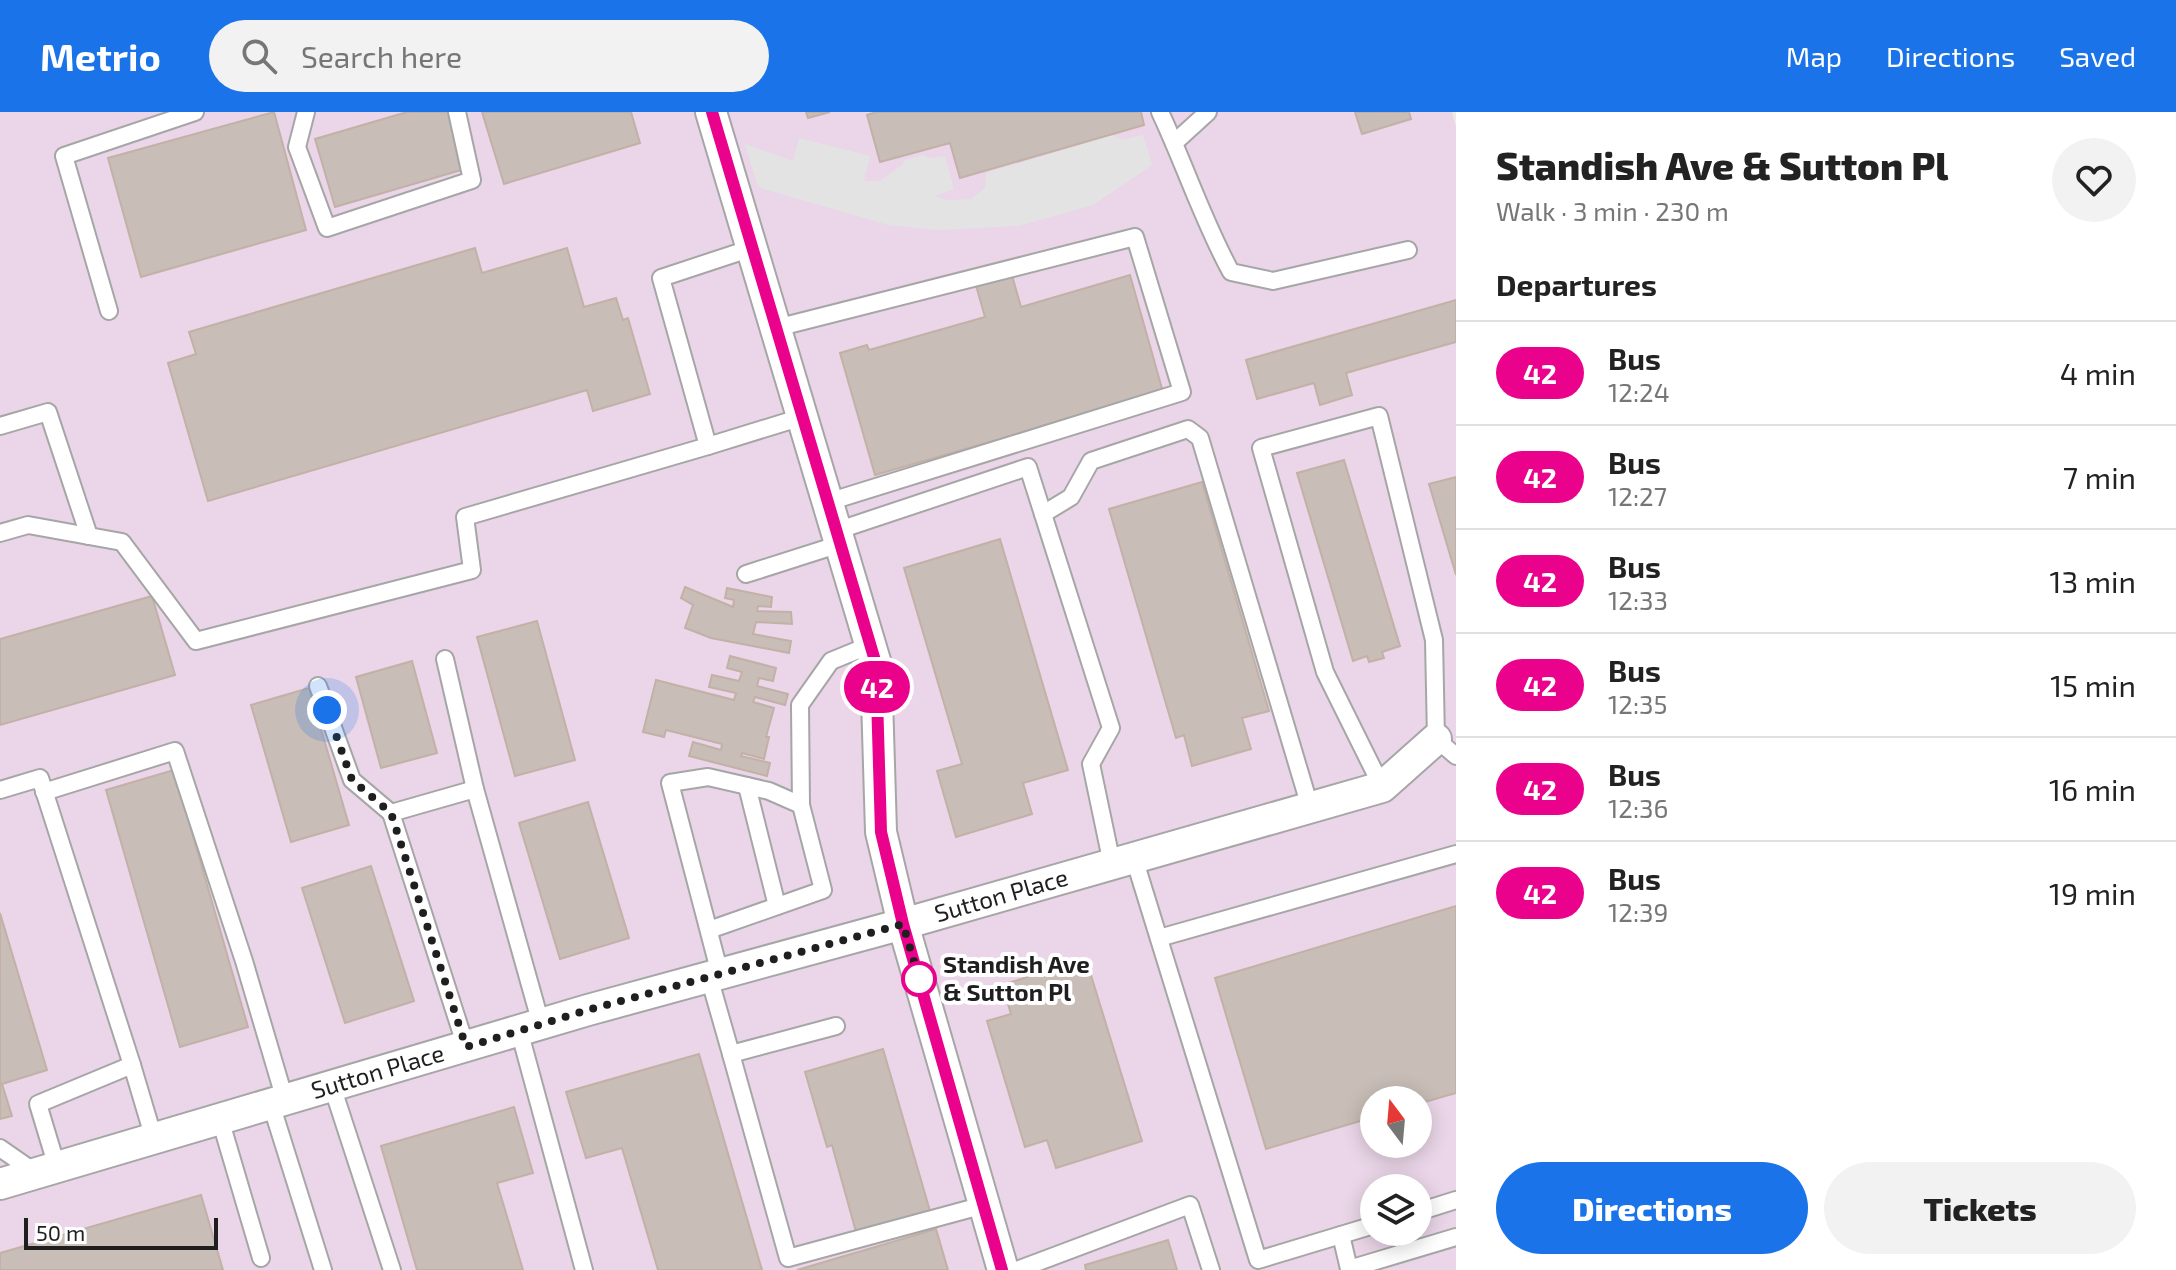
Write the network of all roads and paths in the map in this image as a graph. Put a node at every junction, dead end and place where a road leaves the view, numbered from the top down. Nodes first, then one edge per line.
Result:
1 (195, 112) edge
2 (306, 112) edge
3 (457, 112) edge
4 (711, 112) edge
5 (1160, 112) edge
6 (1208, 112) edge
7 (1174, 143) junction
8 (752, 248) junction
9 (1408, 250) dead end
10 (109, 311) dead end
11 (776, 328) junction
12 (802, 417) junction
13 (0, 426) edge
14 (708, 446) junction
15 (828, 502) junction
16 (1043, 514) junction
17 (0, 533) edge
18 (89, 536) junction
19 (838, 538) junction
20 (746, 574) dead end
21 (870, 645) junction
22 (445, 659) dead end
23 (318, 686) dead end
24 (1446, 748) edge
25 (747, 786) junction
26 (1382, 787) junction
27 (475, 789) junction
28 (0, 790) edge
29 (44, 792) junction
30 (801, 805) junction
31 (1310, 807) junction
32 (391, 813) junction
33 (1456, 854) edge
34 (1123, 861) junction
35 (777, 906) junction
36 (903, 924) junction
37 (709, 930) junction
38 (1159, 938) junction
39 (714, 976) junction
40 (836, 1026) dead end
41 (530, 1027) junction
42 (466, 1047) junction
43 (731, 1054) junction
44 (132, 1065) junction
45 (332, 1086) junction
46 (278, 1102) junction
47 (220, 1119) junction
48 (154, 1139) junction
49 (0, 1148) edge
50 (46, 1170) junction
51 (0, 1184) edge
52 (1456, 1200) edge
53 (984, 1205) junction
54 (1432, 1208) edge
55 (1360, 1229) edge
56 (1341, 1235) junction
57 (1456, 1237) edge
58 (261, 1258) dead end
59 (1260, 1265) edge
60 (1350, 1269) edge
61 (323, 1270) edge
62 (392, 1270) edge
63 (584, 1270) edge
64 (1003, 1270) edge
65 (1017, 1270) edge
66 (1211, 1270) edge

1 - 10 lane
2 - 3 lane
4 - 8 street
5 - 7 lane
6 - 7 lane
7 - 9 lane
8 - 11 street
8 - 14 lane
11 - 12 street
11 - 15 lane
12 - 14 lane
12 - 15 street
13 - 18 lane
14 - 18 lane
15 - 19 street
16 - 19 lane
16 - 31 lane
16 - 34 lane
17 - 18 lane
19 - 20 lane
19 - 21 street
21 - 30 lane
21 - 36 street
22 - 27 lane
23 - 32 lane
24 - 26 street, Sutton Place
24 - 26 lane
25 - 30 lane
25 - 35 lane
25 - 37 lane
26 - 31 street, Sutton Place
27 - 32 lane
27 - 41 lane
28 - 29 lane
29 - 44 lane
29 - 46 lane
30 - 35 lane
31 - 34 street, Sutton Place
32 - 42 lane
33 - 38 lane
34 - 36 street, Sutton Place
34 - 38 lane
35 - 37 lane
36 - 39 street, Sutton Place
36 - 53 street
37 - 39 lane
38 - 59 lane
39 - 41 street, Sutton Place
39 - 43 lane
40 - 43 lane
41 - 42 street, Sutton Place
41 - 63 lane
42 - 45 street, Sutton Place
43 - 53 lane
44 - 48 lane
44 - 50 lane
45 - 46 street, Sutton Place
45 - 62 lane
46 - 47 street, Sutton Place
46 - 61 lane
47 - 48 street, Sutton Place
47 - 58 lane
48 - 50 street, Sutton Place
49 - 50 lane
50 - 51 street, Sutton Place
52 - 54 lane
53 - 64 street
55 - 56 lane
56 - 59 lane
56 - 60 lane
57 - 60 lane
65 - 66 lane

